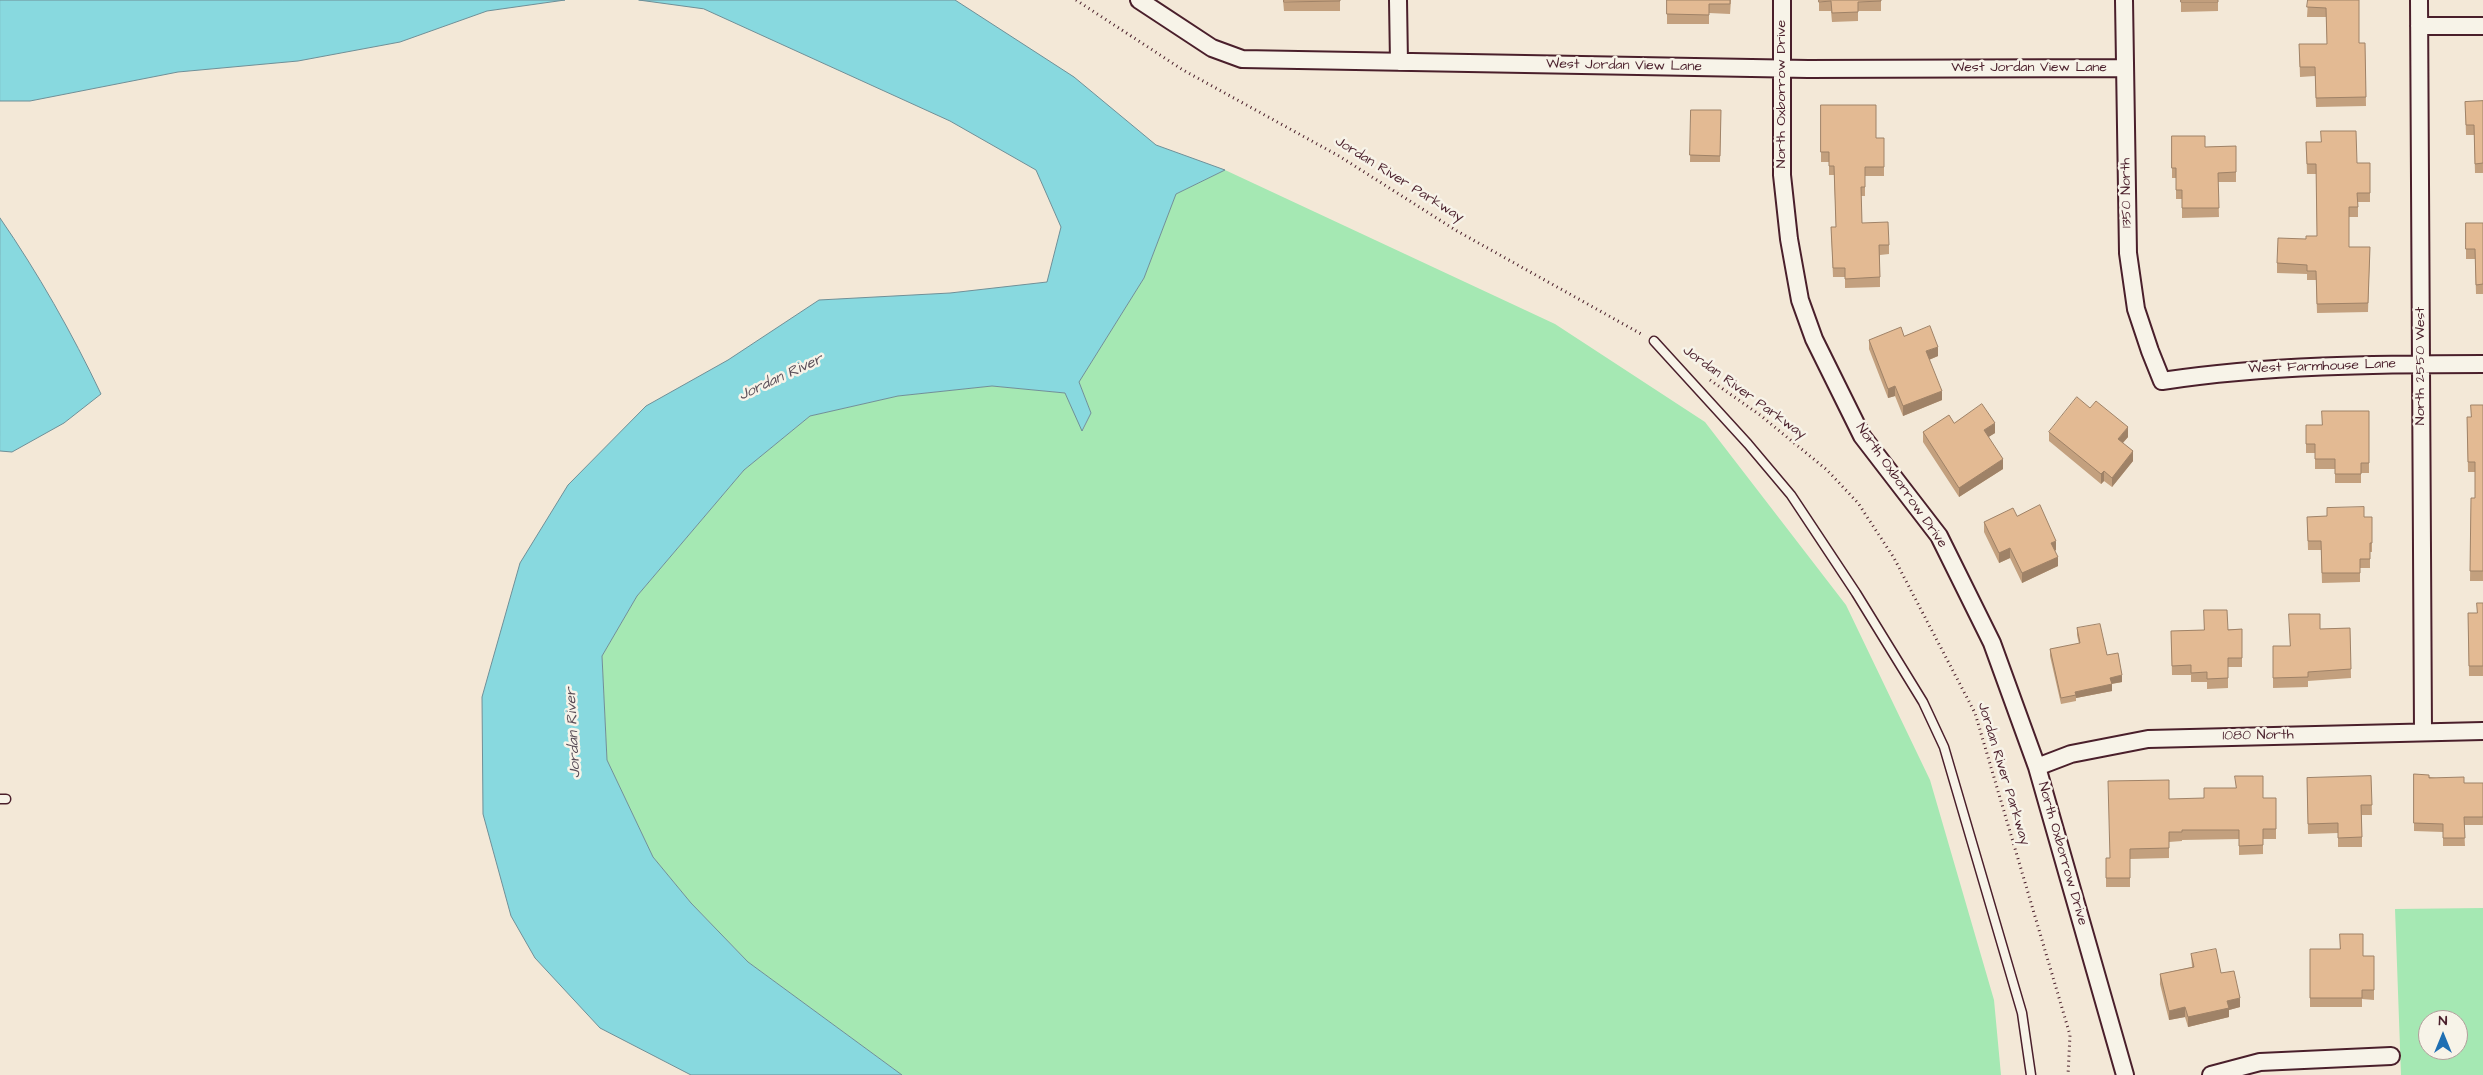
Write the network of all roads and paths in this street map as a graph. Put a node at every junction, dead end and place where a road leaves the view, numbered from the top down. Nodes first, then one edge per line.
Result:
1 (1076, 0) edge
2 (1139, 0) edge
3 (1398, 0) edge
4 (1782, 0) edge
5 (2124, 0) edge
6 (2419, 0) edge
7 (2419, 26) junction
8 (2483, 26) edge
9 (1398, 62) junction
10 (2124, 68) junction
11 (1782, 69) junction
12 (1654, 341) joint
13 (2421, 364) junction
14 (2483, 364) edge
15 (1703, 375) dead end
16 (2162, 380) joint
17 (2483, 731) edge
18 (2423, 732) junction
19 (2037, 767) junction
20 (2391, 1056) dead end
21 (2031, 1075) edge
22 (2068, 1075) edge
23 (2125, 1075) edge
24 (2211, 1075) edge

1 - 12 path, Jordan River Parkway
2 - 9 street, West Jordan View Lane
3 - 9 street
4 - 11 street, North Oxborrow Drive
5 - 10 street, 1350 North
6 - 7 street, North 2550 West
7 - 8 street
7 - 13 street, North 2550 West
9 - 11 street, West Jordan View Lane
10 - 11 street, West Jordan View Lane
10 - 16 street, 1350 North
11 - 19 street, North Oxborrow Drive
12 - 21 lane
13 - 14 street, West Farmhouse Lane
13 - 16 street, West Farmhouse Lane
13 - 18 street, North 2550 West
15 - 22 path, Jordan River Parkway
17 - 18 street, 1080 North
18 - 19 street, 1080 North
19 - 23 street, North Oxborrow Drive
20 - 24 street

